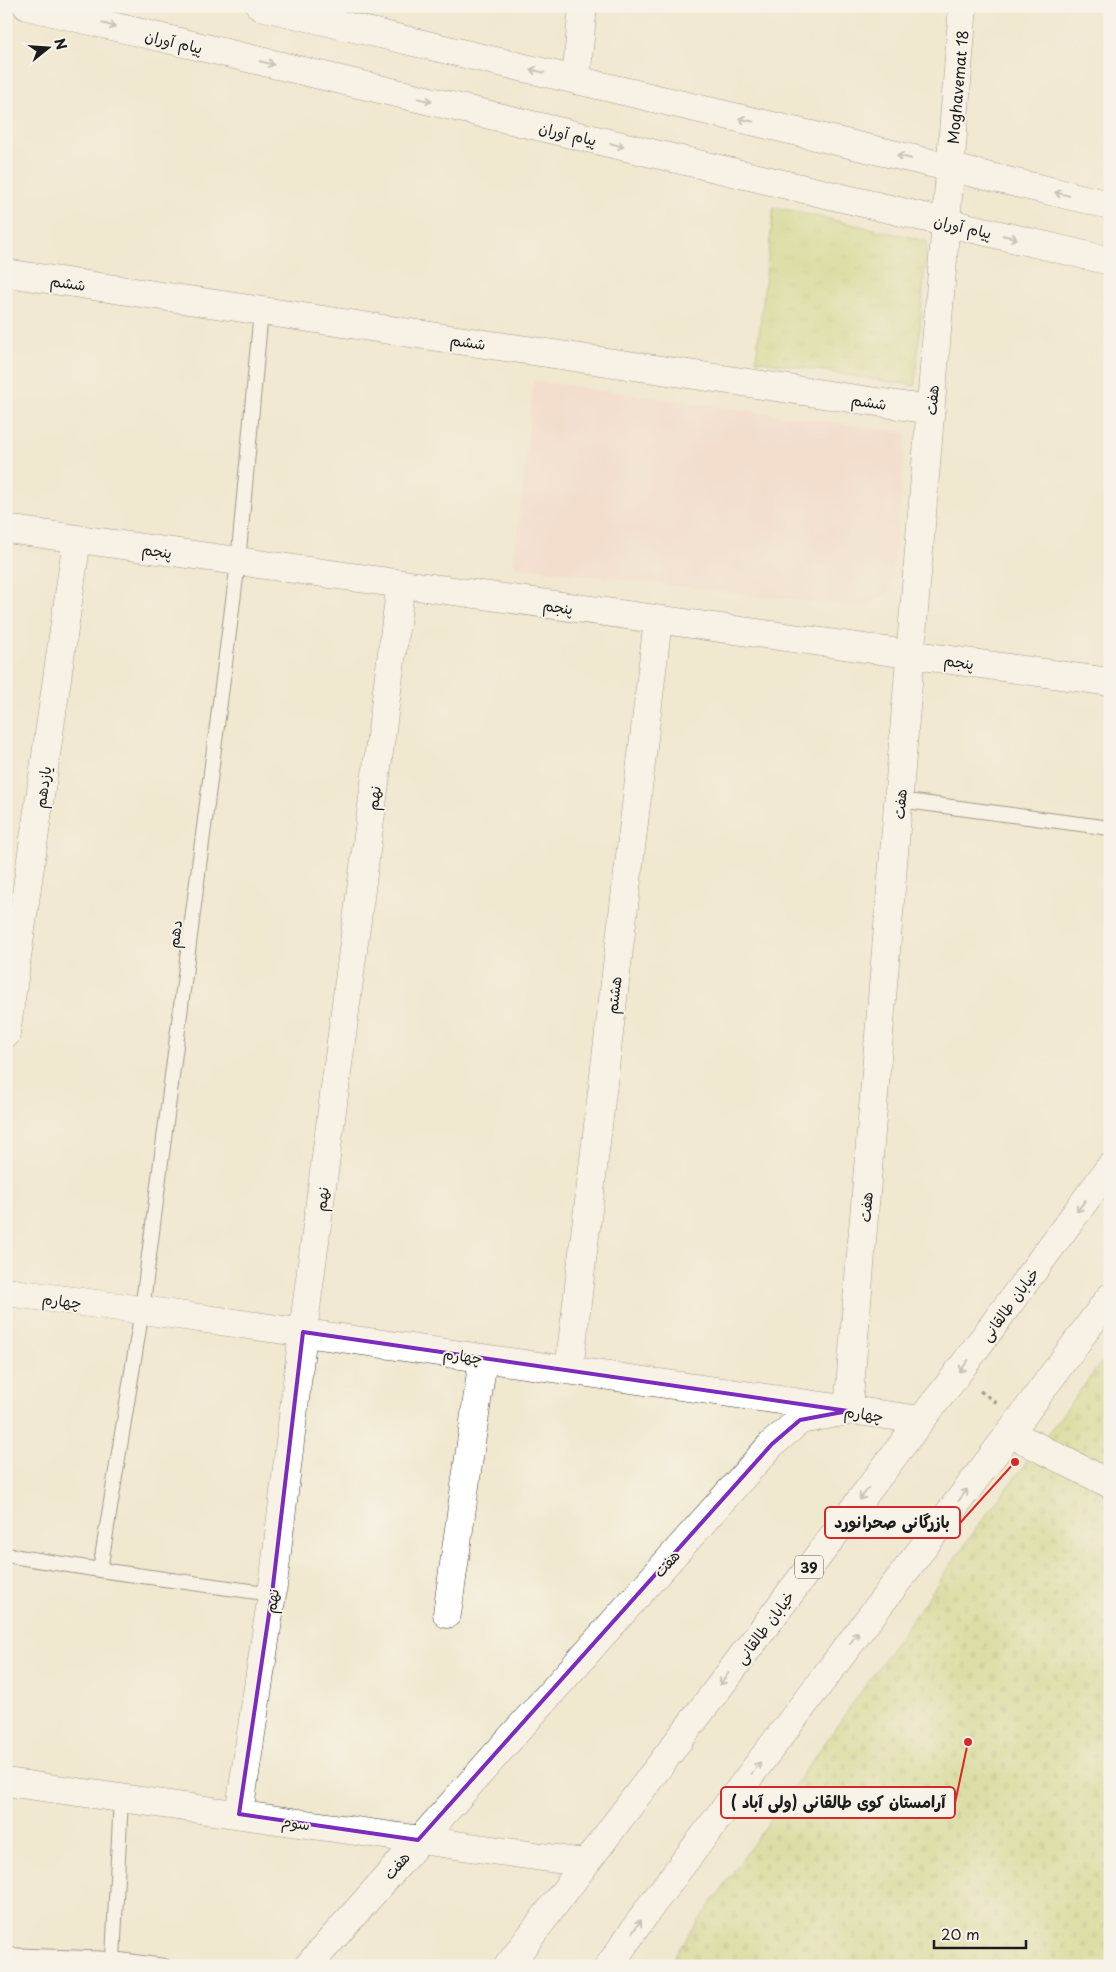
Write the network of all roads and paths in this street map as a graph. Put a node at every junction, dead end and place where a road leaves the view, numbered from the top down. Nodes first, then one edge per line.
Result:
1 (27, 6) edge
2 (260, 6) edge
3 (583, 6) edge
4 (963, 6) edge
5 (576, 80) junction
6 (950, 168) junction
7 (1110, 206) edge
8 (946, 222) junction
9 (1110, 261) edge
10 (6, 273) edge
11 (261, 311) junction
12 (931, 410) junction
13 (6, 529) edge
14 (77, 539) junction
15 (238, 562) junction
16 (401, 584) junction
17 (658, 620) junction
18 (911, 655) junction
19 (1110, 682) edge
20 (899, 800) junction
21 (1110, 828) edge
22 (6, 1034) edge
23 (1110, 1167) edge
24 (6, 1292) edge
25 (1110, 1297) edge
26 (142, 1310) junction
27 (303, 1332) junction
28 (483, 1358) junction
29 (569, 1370) junction
30 (958, 1374) junction
31 (848, 1411) junction
32 (920, 1420) junction
33 (1015, 1426) junction
34 (1110, 1484) edge
35 (6, 1555) edge
36 (100, 1570) junction
37 (272, 1594) junction
38 (447, 1614) dead end
39 (6, 1782) edge
40 (121, 1798) junction
41 (239, 1814) junction
42 (418, 1840) junction
43 (585, 1864) junction
44 (6, 1955) edge
45 (113, 1959) junction
46 (164, 1966) edge
47 (308, 1966) edge
48 (508, 1966) edge
49 (609, 1966) edge

1 -> 8 street, پیام آوران
5 -> 2 street
3 - 5 street
4 - 6 street, Moghavemat 18
6 -> 5 street
7 -> 6 street
6 - 8 street, Moghavemat 18
8 -> 9 street, پیام آوران
8 - 12 street, هفت
10 - 11 street, ششم
11 - 12 street, ششم
11 - 15 lane, دهم
12 - 18 street, هفت
13 - 14 street, پنجم
14 - 15 street, پنجم
14 - 22 street, یازدهم
15 - 16 street, پنجم
15 - 26 lane, دهم
16 - 17 street, پنجم
16 - 27 street, نهم
17 - 18 street, پنجم
17 - 29 street, هشتم
18 - 19 street, پنجم
18 - 20 street, هفت
20 - 21 lane
20 - 31 street, هفت
23 -> 30 street, خیابان طالقانی / 39
24 - 26 street, چهارم
25 - 33 street
26 - 27 street, چهارم
26 - 36 lane, دهم
27 - 28 street, چهارم
27 - 37 street, نهم
28 - 29 street, چهارم
28 - 38 street
29 - 31 street, چهارم
30 - 32 street, خیابان طالقانی / 39
30 - 33 path
31 - 32 street, چهارم
31 - 42 street, هفت
32 -> 43 street, خیابان طالقانی / 39
33 - 34 street
49 -> 33 street
35 - 36 lane
36 - 37 lane
37 - 41 street, نهم
39 - 40 street, سوم
40 - 41 street, سوم
40 - 45 lane
41 - 42 street, سوم
42 - 43 street, سوم
42 - 47 street, هفت
43 - 48 street, خیابان طالقانی / 39
44 - 45 lane
45 - 46 lane

